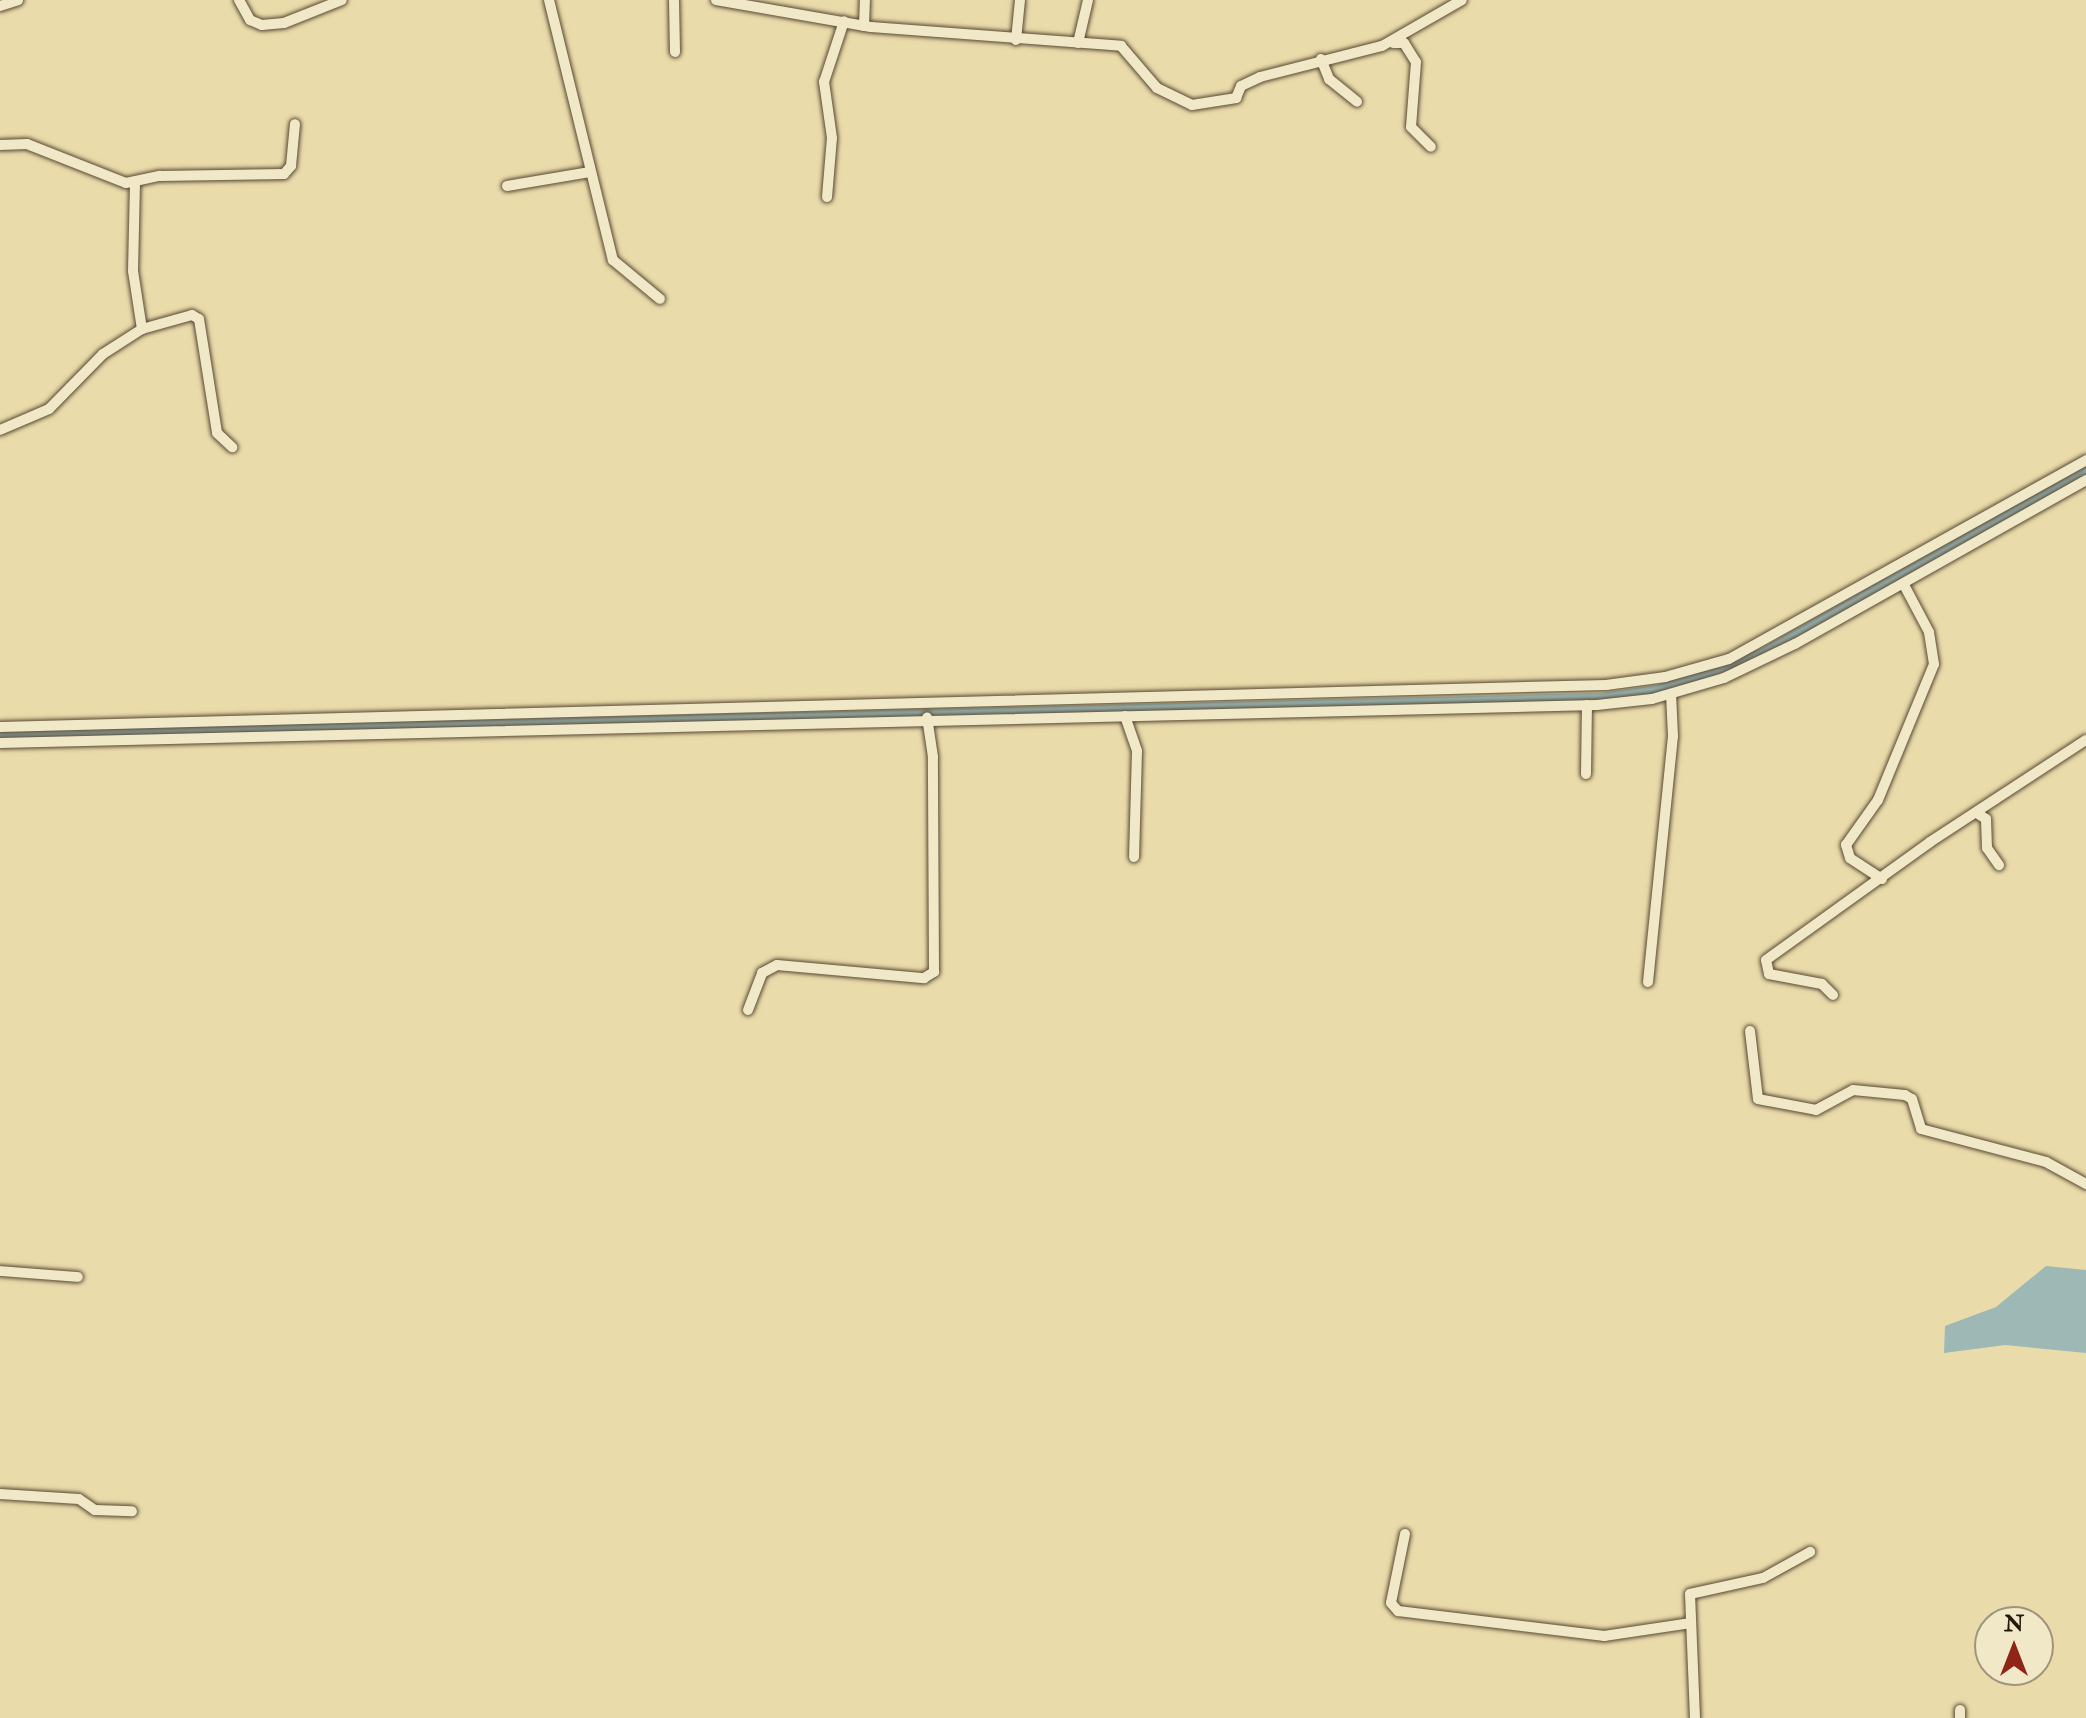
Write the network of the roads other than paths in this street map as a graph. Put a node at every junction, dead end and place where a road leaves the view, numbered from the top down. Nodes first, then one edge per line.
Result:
1 (18, 0) edge
2 (239, 0) edge
3 (342, 0) edge
4 (549, 0) edge
5 (674, 0) edge
6 (716, 0) edge
7 (865, 0) edge
8 (1020, 0) edge
9 (1088, 0) edge
10 (1462, 0) edge
11 (0, 6) edge
12 (844, 21) junction
13 (864, 26) junction
14 (1016, 40) junction
15 (1078, 43) junction
16 (1391, 43) junction
17 (675, 52) dead end
18 (1321, 59) junction
19 (1357, 102) dead end
20 (295, 124) dead end
21 (0, 145) edge
22 (1431, 147) dead end
23 (590, 172) junction
24 (135, 183) junction
25 (507, 186) dead end
26 (827, 197) dead end
27 (660, 299) dead end
28 (142, 329) junction
29 (0, 430) edge
30 (232, 447) dead end
31 (2086, 460) edge
32 (2086, 480) edge
33 (1904, 585) junction
34 (1671, 694) junction
35 (1587, 705) junction
36 (1125, 716) junction
37 (927, 717) junction
38 (0, 727) edge
39 (2086, 740) edge
40 (0, 743) edge
41 (1586, 774) dead end
42 (1977, 813) junction
43 (1134, 857) dead end
44 (1999, 865) dead end
45 (1882, 879) junction
46 (1648, 982) dead end
47 (1833, 995) dead end
48 (748, 1010) dead end
49 (1750, 1031) dead end
50 (2086, 1184) edge
51 (0, 1271) edge
52 (78, 1277) dead end
53 (0, 1494) edge
54 (132, 1511) dead end
55 (1405, 1534) dead end
56 (1810, 1552) dead end
57 (1691, 1623) junction
58 (1695, 1718) edge

1 - 11 street
2 - 3 street
4 - 23 street
5 - 17 street
6 - 12 street
7 - 13 street
8 - 14 street
9 - 15 street
10 - 16 street
12 - 13 street
12 - 26 street
13 - 14 street
14 - 15 street
15 - 18 street
16 - 18 street
16 - 22 street
18 - 19 street
20 - 24 street
21 - 24 street
23 - 25 street
23 - 27 street
24 - 28 street
28 - 29 street
28 - 30 street
31 - 38 street
32 - 33 street
33 - 34 street
33 - 45 street
34 - 35 street
34 - 46 street
35 - 36 street
35 - 41 street
36 - 37 street
36 - 43 street
37 - 40 street
37 - 48 street
39 - 42 street
42 - 44 street
42 - 45 street
45 - 47 street
49 - 50 street
51 - 52 street
53 - 54 street
55 - 57 street
56 - 57 street
57 - 58 street

